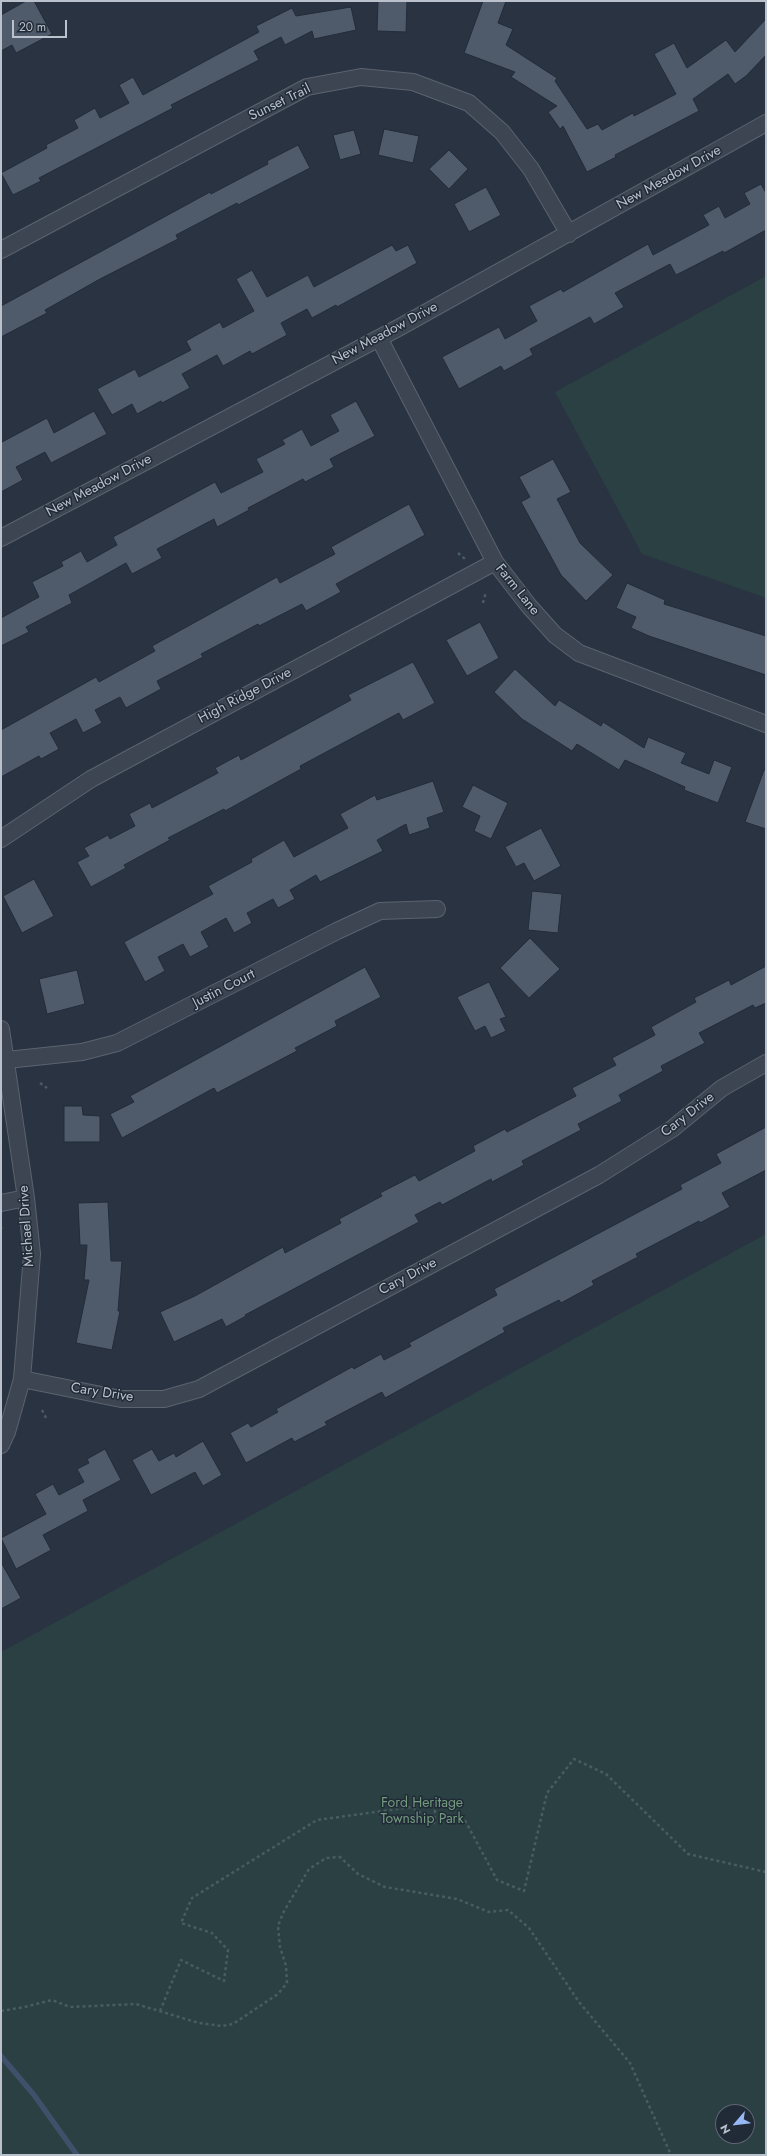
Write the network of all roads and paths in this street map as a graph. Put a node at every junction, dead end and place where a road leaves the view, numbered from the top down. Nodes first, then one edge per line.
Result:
1 (766, 123) edge
2 (569, 234) junction
3 (1, 250) edge
4 (379, 338) junction
5 (1, 538) edge
6 (458, 553) dead end
7 (465, 560) dead end
8 (495, 562) junction
9 (486, 592) dead end
10 (483, 604) dead end
11 (766, 724) edge
12 (1, 839) edge
13 (437, 909) dead end
14 (1, 1030) edge
15 (7, 1060) junction
16 (766, 1063) edge
17 (40, 1083) dead end
18 (47, 1088) dead end
19 (26, 1198) junction
20 (1, 1204) edge
21 (22, 1379) junction
22 (42, 1410) dead end
23 (47, 1420) dead end
24 (1, 1444) edge
25 (766, 1872) edge
26 (1, 2011) edge
27 (160, 2011) junction
28 (671, 2155) edge

1 - 2 street, New Meadow Drive
2 - 3 street, Sunset Trail
2 - 4 street, New Meadow Drive
4 - 5 street, New Meadow Drive
4 - 8 street, Farm Lane
6 - 7 path
8 - 11 street, Farm Lane
8 - 12 street, High Ridge Drive
9 - 10 path
13 - 15 street, Justin Court
14 - 15 street, Michael Drive
15 - 19 street, Michael Drive
16 - 21 street, Cary Drive
17 - 18 path
19 - 20 street
19 - 21 street, Michael Drive
21 - 24 street, Michael Drive
22 - 23 path
25 - 27 path
26 - 27 path
27 - 28 path

